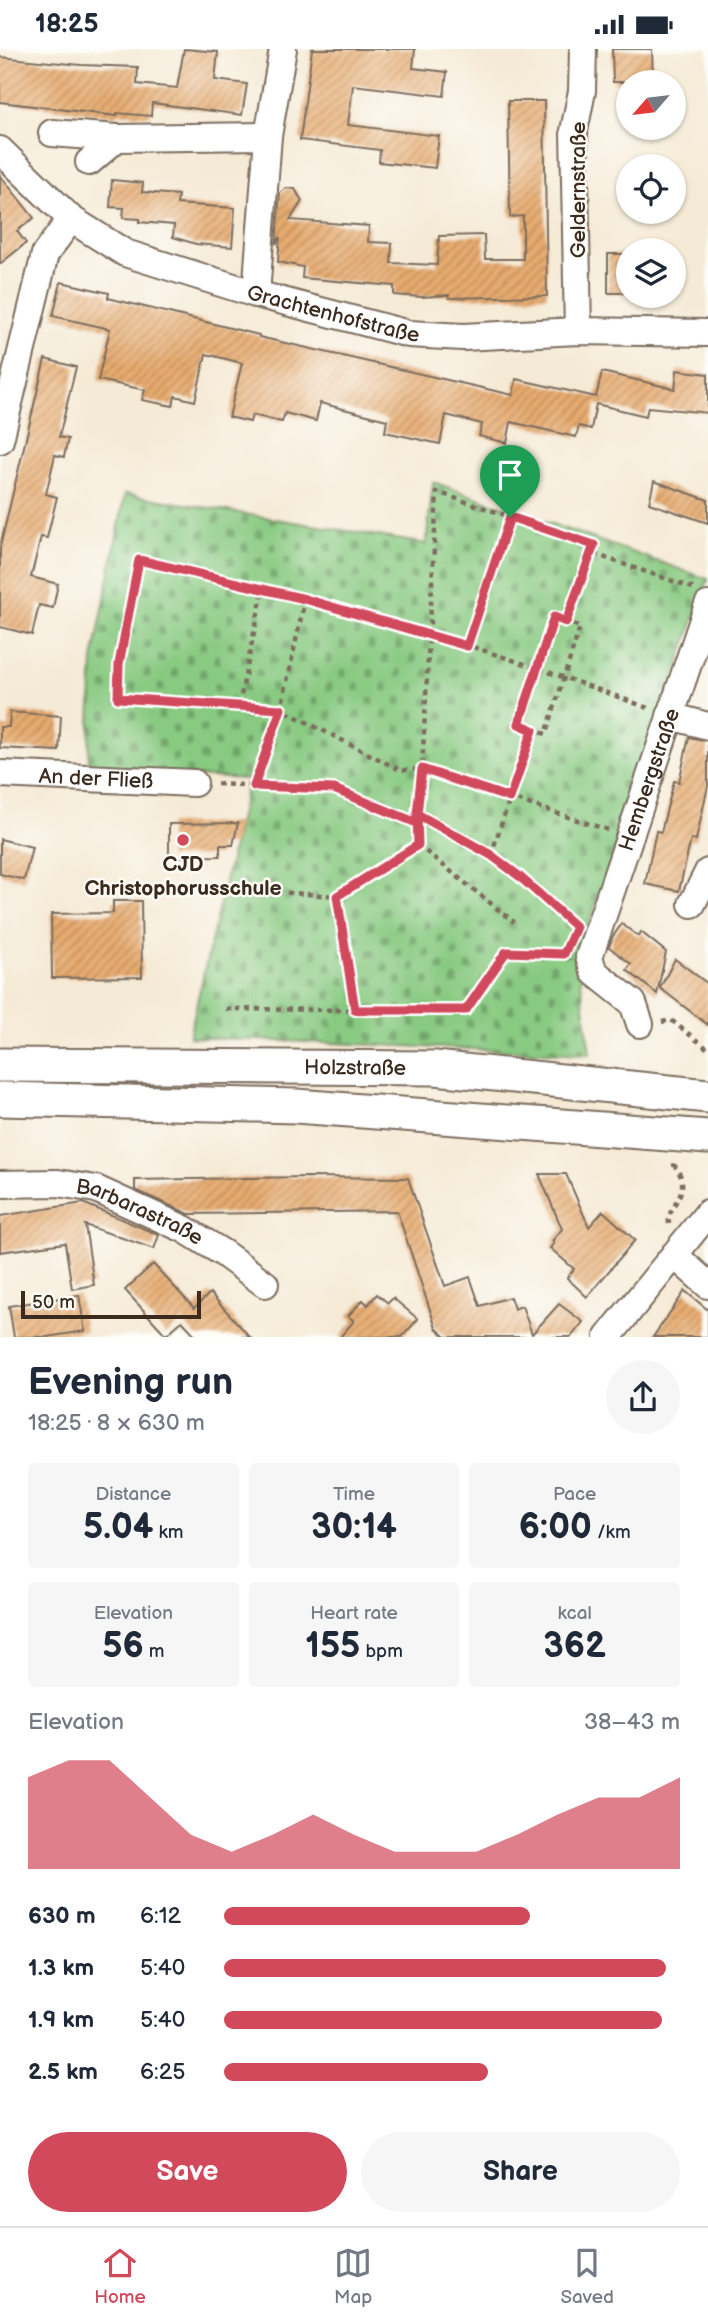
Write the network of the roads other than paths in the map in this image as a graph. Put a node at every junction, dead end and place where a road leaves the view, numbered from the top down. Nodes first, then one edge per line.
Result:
1 (283, 49) edge
2 (583, 49) edge
3 (52, 133) dead end
4 (268, 136) junction
5 (117, 138) junction
6 (0, 150) edge
7 (89, 162) dead end
8 (71, 219) junction
9 (256, 294) junction
10 (578, 331) junction
11 (708, 333) edge
12 (0, 440) edge
13 (702, 597) edge
14 (663, 713) junction
15 (708, 726) edge
16 (0, 774) edge
17 (194, 783) road end
18 (708, 872) edge
19 (692, 904) dead end
20 (640, 1024) road end
21 (0, 1065) edge
22 (708, 1096) edge
23 (0, 1099) edge
24 (708, 1137) edge
25 (0, 1184) edge
26 (708, 1213) edge
27 (674, 1255) junction
28 (264, 1284) dead end
29 (708, 1285) edge
30 (608, 1337) edge

1 - 4 street
2 - 10 street, Geldernstraße
3 - 5 street
4 - 5 street
4 - 9 street
5 - 7 street
6 - 8 street, Grachtenhofstraße
8 - 9 street, Grachtenhofstraße
8 - 12 street
9 - 10 street, Grachtenhofstraße
10 - 11 street, Grachtenhofstraße
13 - 14 street, Hembergstraße
14 - 15 street
14 - 20 street, Hembergstraße
16 - 17 street, An der Fließ
18 - 19 street
21 - 22 main road, Holzstraße
23 - 24 main road, Holzstraße
25 - 28 street, Barbarastraße
26 - 27 street
27 - 29 street
27 - 30 street

